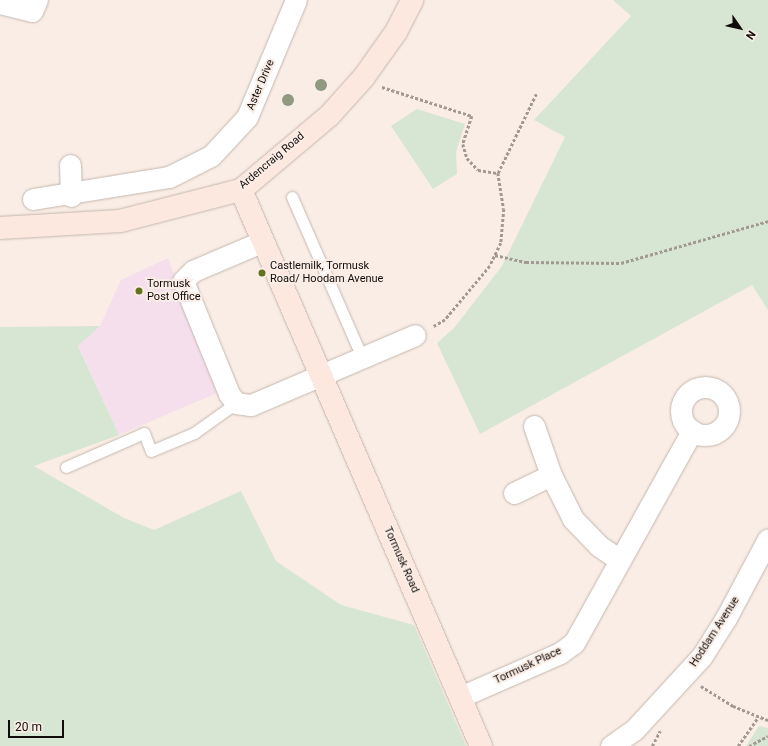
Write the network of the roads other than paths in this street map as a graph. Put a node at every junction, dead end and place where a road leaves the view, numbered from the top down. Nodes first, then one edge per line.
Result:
1 (37, 0) edge
2 (296, 0) edge
3 (412, 0) edge
4 (0, 3) edge
5 (70, 165) dead end
6 (241, 190) junction
7 (70, 196) junction
8 (292, 197) dead end
9 (33, 199) dead end
10 (0, 228) edge
11 (261, 242) junction
12 (415, 335) road end
13 (362, 357) junction
14 (320, 375) junction
15 (236, 403) junction
16 (534, 426) dead end
17 (692, 431) dead end
18 (66, 467) dead end
19 (551, 475) junction
20 (514, 493) dead end
21 (768, 540) edge
22 (620, 560) junction
23 (460, 697) junction
24 (481, 746) edge
25 (611, 746) edge

1 - 4 street
2 - 7 street, Aster Drive
3 - 6 street, Ardencraig Road
5 - 7 street
6 - 10 street, Ardencraig Road
6 - 11 street, Tormusk Road
7 - 9 street, Aster Drive
8 - 13 lane
11 - 14 street, Tormusk Road
11 - 15 street
12 - 13 street
13 - 14 street
14 - 15 street
14 - 23 street, Tormusk Road
15 - 18 lane
16 - 19 street
17 - 22 street, Tormusk Place
19 - 20 street
19 - 22 street
21 - 25 street, Hoddam Avenue
22 - 23 street, Tormusk Place
23 - 24 street, Tormusk Road

